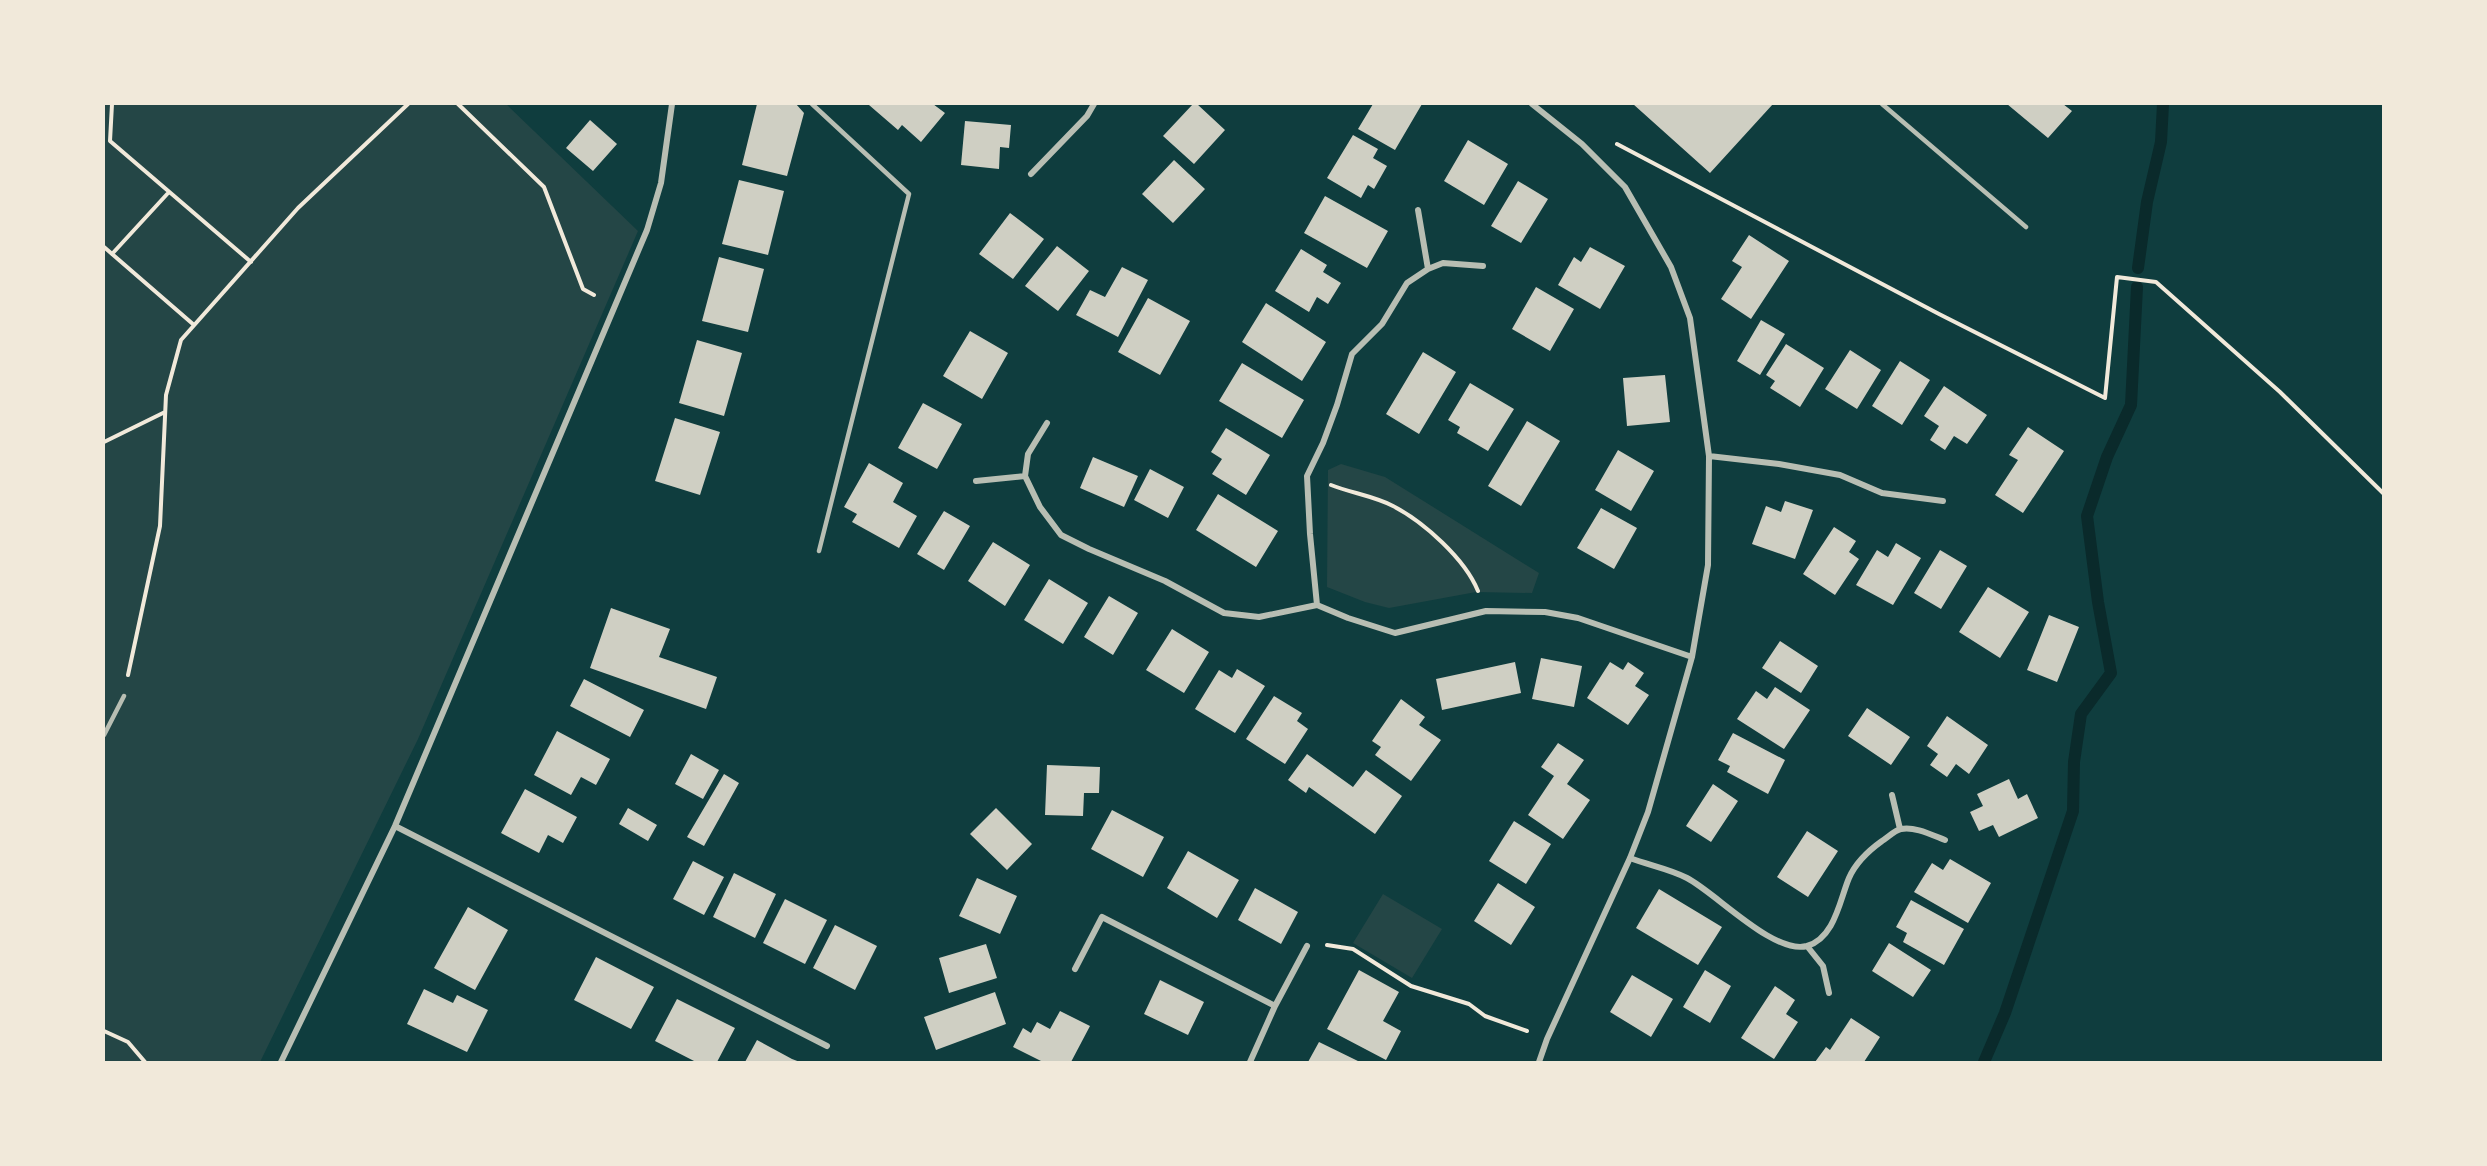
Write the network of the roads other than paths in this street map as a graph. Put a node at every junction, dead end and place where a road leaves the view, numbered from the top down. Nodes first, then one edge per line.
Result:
1 (672, 104) edge
2 (812, 104) edge
3 (1094, 104) edge
4 (1532, 104) edge
5 (1882, 104) edge
6 (1031, 174) dead end
7 (1418, 210) dead end
8 (2026, 227) dead end
9 (1483, 266) dead end
10 (1428, 269) junction
11 (1047, 423) dead end
12 (1709, 456) junction
13 (1025, 476) junction
14 (976, 481) dead end
15 (1943, 501) dead end
16 (819, 551) dead end
17 (1317, 604) junction
18 (1692, 657) junction
19 (124, 696) road end
20 (104, 735) edge
21 (1892, 795) dead end
22 (395, 826) junction
23 (1900, 829) junction
24 (1945, 840) dead end
25 (1630, 858) junction
26 (1307, 946) road end
27 (1807, 946) junction
28 (1075, 969) dead end
29 (1829, 993) dead end
30 (1275, 1006) junction
31 (827, 1046) dead end
32 (281, 1062) edge
33 (1250, 1062) edge
34 (1539, 1062) edge

1 - 22 street
2 - 16 lane
3 - 6 street
4 - 12 street
5 - 8 lane
7 - 10 street
9 - 10 street
10 - 17 street
11 - 13 street
12 - 15 street
12 - 18 street
13 - 14 street
13 - 17 street
17 - 18 street
18 - 25 street
19 - 20 lane
21 - 23 street
22 - 31 street
22 - 32 street
23 - 24 street
23 - 27 street
25 - 27 street
25 - 34 street
26 - 30 street
27 - 29 street
28 - 30 street
30 - 33 street

